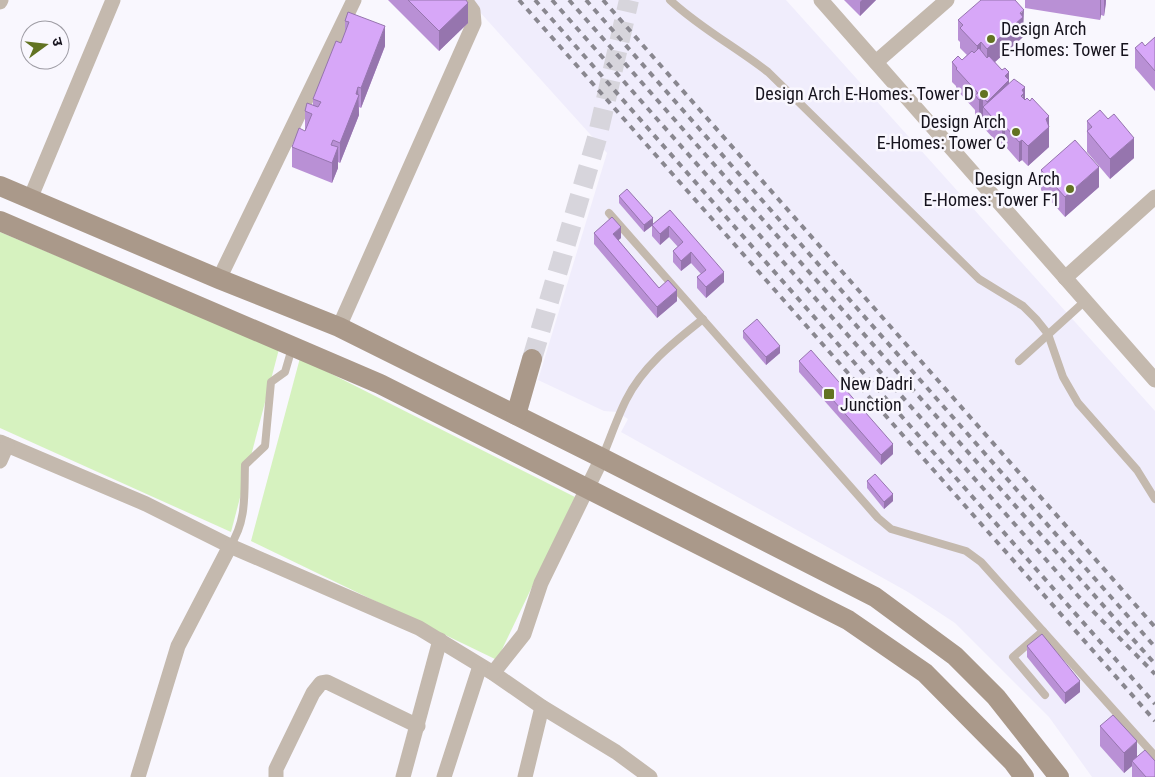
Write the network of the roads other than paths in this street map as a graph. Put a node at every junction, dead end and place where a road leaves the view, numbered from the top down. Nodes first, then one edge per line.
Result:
1 (113, 0) edge
2 (354, 0) edge
3 (465, 0) edge
4 (670, 0) edge
5 (821, 0) edge
6 (947, 0) edge
7 (876, 62) junction
8 (0, 186) edge
9 (1155, 197) edge
10 (30, 199) junction
11 (609, 212) dead end
12 (0, 221) edge
13 (1065, 278) junction
14 (219, 279) junction
15 (1085, 301) junction
16 (703, 319) junction
17 (339, 327) junction
18 (1048, 334) junction
19 (292, 346) junction
20 (532, 359) tunnel mouth
21 (1019, 361) dead end
22 (1152, 370) edge
23 (516, 415) junction
24 (3, 443) edge
25 (602, 458) junction
26 (0, 462) edge
27 (586, 486) junction
28 (1155, 499) edge
29 (230, 546) junction
30 (1043, 631) junction
31 (440, 640) junction
32 (487, 670) junction
33 (1045, 695) dead end
34 (542, 707) junction
35 (418, 726) junction
36 (1155, 756) edge
37 (138, 777) edge
38 (276, 777) edge
39 (403, 777) edge
40 (444, 777) edge
41 (525, 777) edge
42 (650, 777) edge
43 (1024, 777) edge
44 (1059, 777) edge

1 - 10 street
2 - 14 street
3 - 17 street
4 - 18 lane
5 - 7 street
6 - 7 street
7 - 13 street
8 - 10 street
9 - 13 street
10 - 14 street
11 - 16 lane
12 - 19 street
13 - 15 street
14 - 17 street
15 - 18 lane
15 - 22 street
16 - 25 lane
16 - 30 lane
17 - 23 street
18 - 21 lane
18 - 28 lane
19 - 27 street
19 - 29 lane
20 - 23 street
23 - 25 street
24 - 26 street
24 - 29 street
25 - 27 street
25 - 44 street
27 - 32 street
27 - 43 street
29 - 31 street
29 - 37 street
30 - 33 lane
30 - 36 lane
31 - 32 street
31 - 35 street
32 - 34 street
32 - 40 street
34 - 41 street
34 - 42 street
35 - 38 street
35 - 39 street

